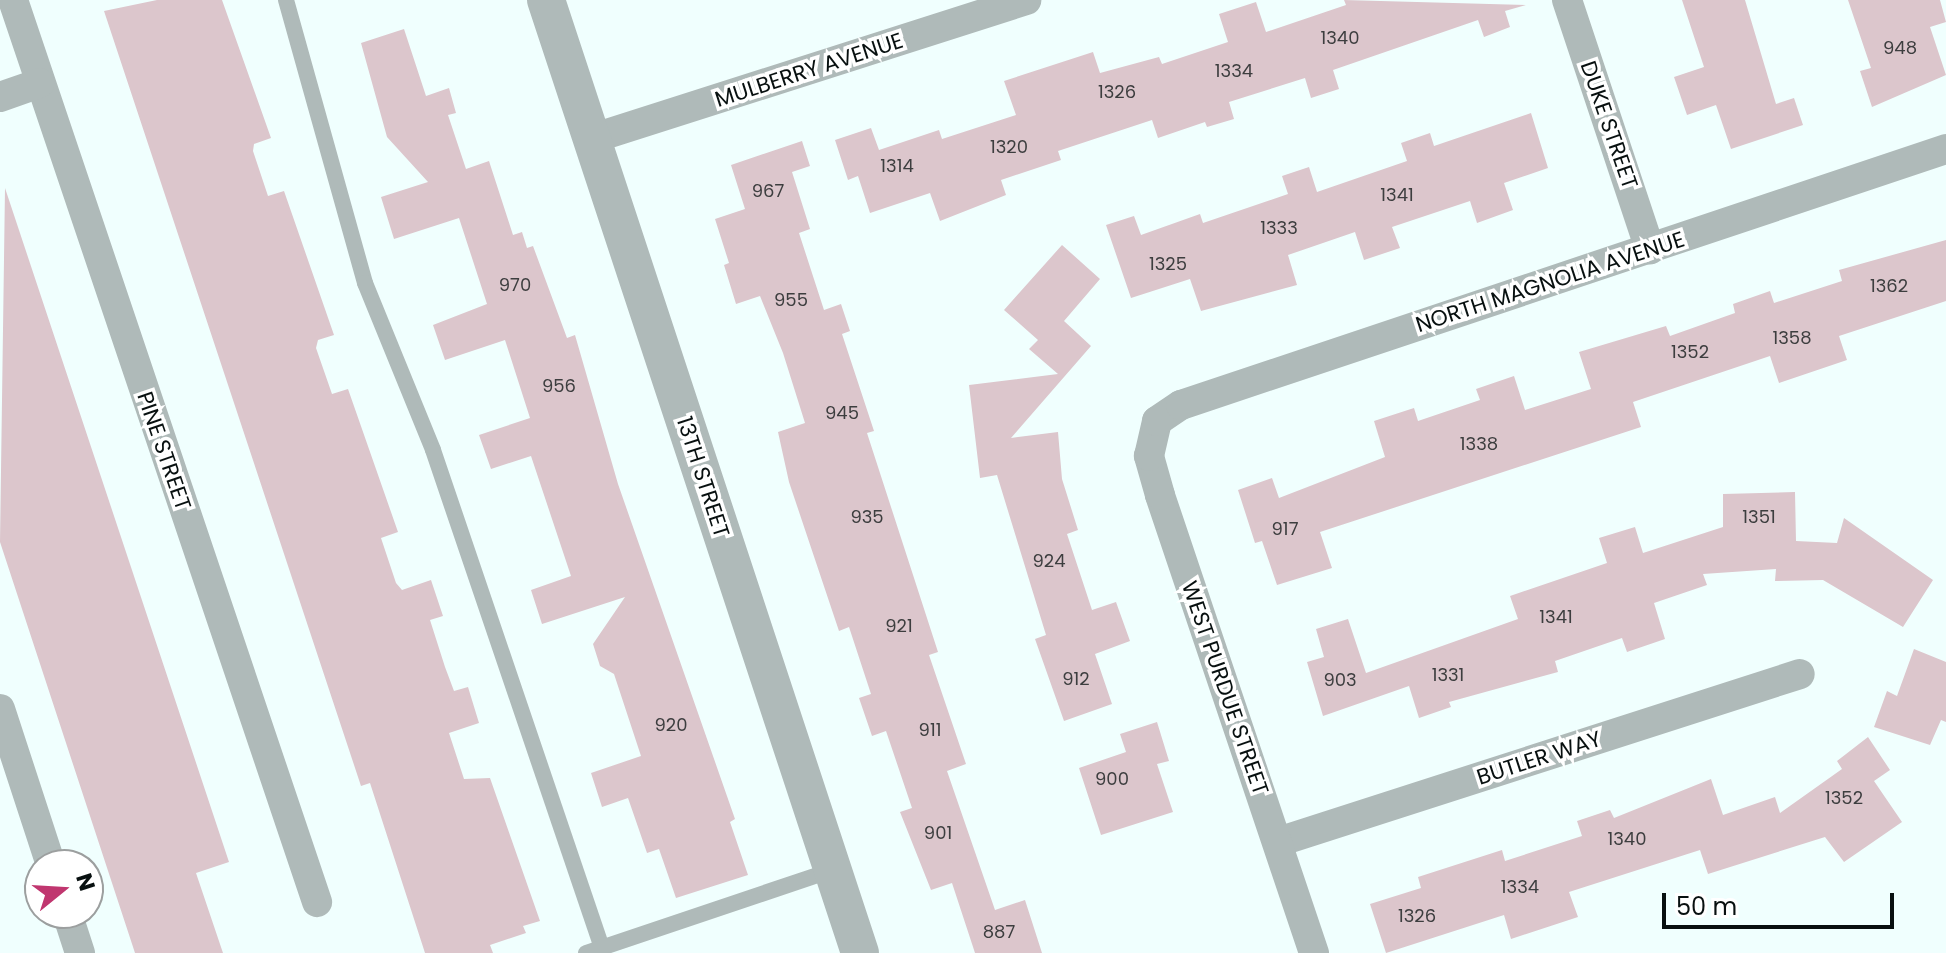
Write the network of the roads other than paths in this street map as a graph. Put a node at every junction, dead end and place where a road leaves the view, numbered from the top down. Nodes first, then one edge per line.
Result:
1 (13, 0) edge
2 (286, 0) edge
3 (546, 0) edge
4 (1026, 0) edge
5 (1567, 0) edge
6 (40, 83) junction
7 (0, 97) edge
8 (591, 139) junction
9 (1946, 149) edge
10 (1650, 250) junction
11 (1157, 421) joint
12 (1800, 674) dead end
13 (0, 709) edge
14 (1278, 842) junction
15 (46, 849) edge
16 (833, 870) junction
17 (317, 902) dead end
18 (72, 929) edge
19 (594, 950) edge
20 (80, 953) edge
21 (860, 953) edge
22 (1314, 953) edge

1 - 6 street, PINE STREET
2 - 19 lane
3 - 8 street, 13TH STREET
4 - 8 street, MULBERRY AVENUE
5 - 10 street, DUKE STREET
6 - 7 street
6 - 17 street, PINE STREET
8 - 16 street, 13TH STREET
9 - 10 street, NORTH MAGNOLIA AVENUE
10 - 11 street, NORTH MAGNOLIA AVENUE
11 - 14 street, WEST PURDUE STREET
12 - 14 street, BUTLER WAY
13 - 15 street
14 - 22 street, WEST PURDUE STREET
16 - 19 lane
16 - 21 street, 13TH STREET
18 - 20 street

